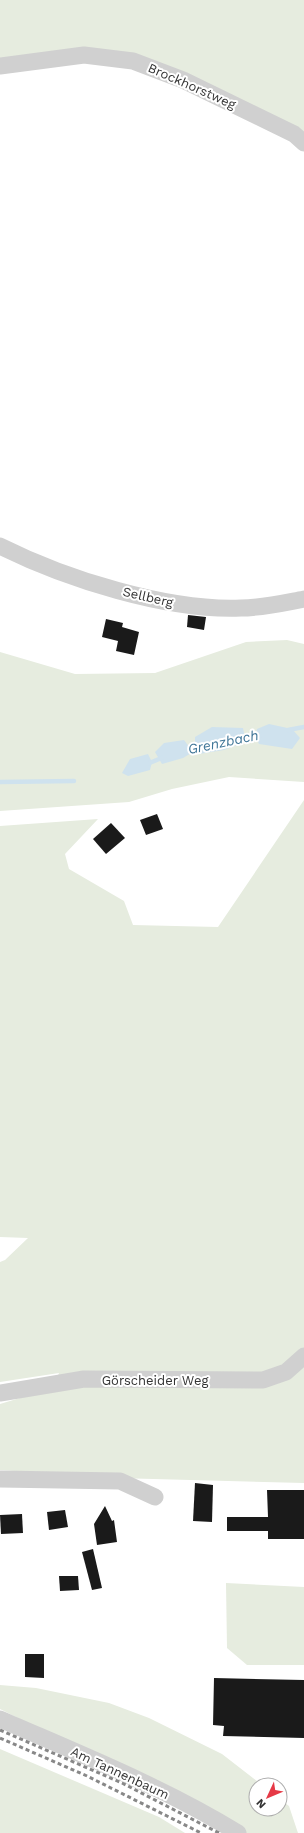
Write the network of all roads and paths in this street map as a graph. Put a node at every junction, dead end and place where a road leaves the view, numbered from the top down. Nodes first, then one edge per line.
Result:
1 (0, 66) edge
2 (304, 143) edge
3 (0, 546) edge
4 (304, 599) edge
5 (304, 1356) edge
6 (0, 1392) edge
7 (0, 1478) edge
8 (155, 1498) dead end
9 (0, 1719) edge
10 (238, 1833) edge

1 - 2 street, Brockhorstweg
3 - 4 street, Sellberg
5 - 6 street, Görscheider Weg
7 - 8 street
9 - 10 street, Am Tannenbaum

